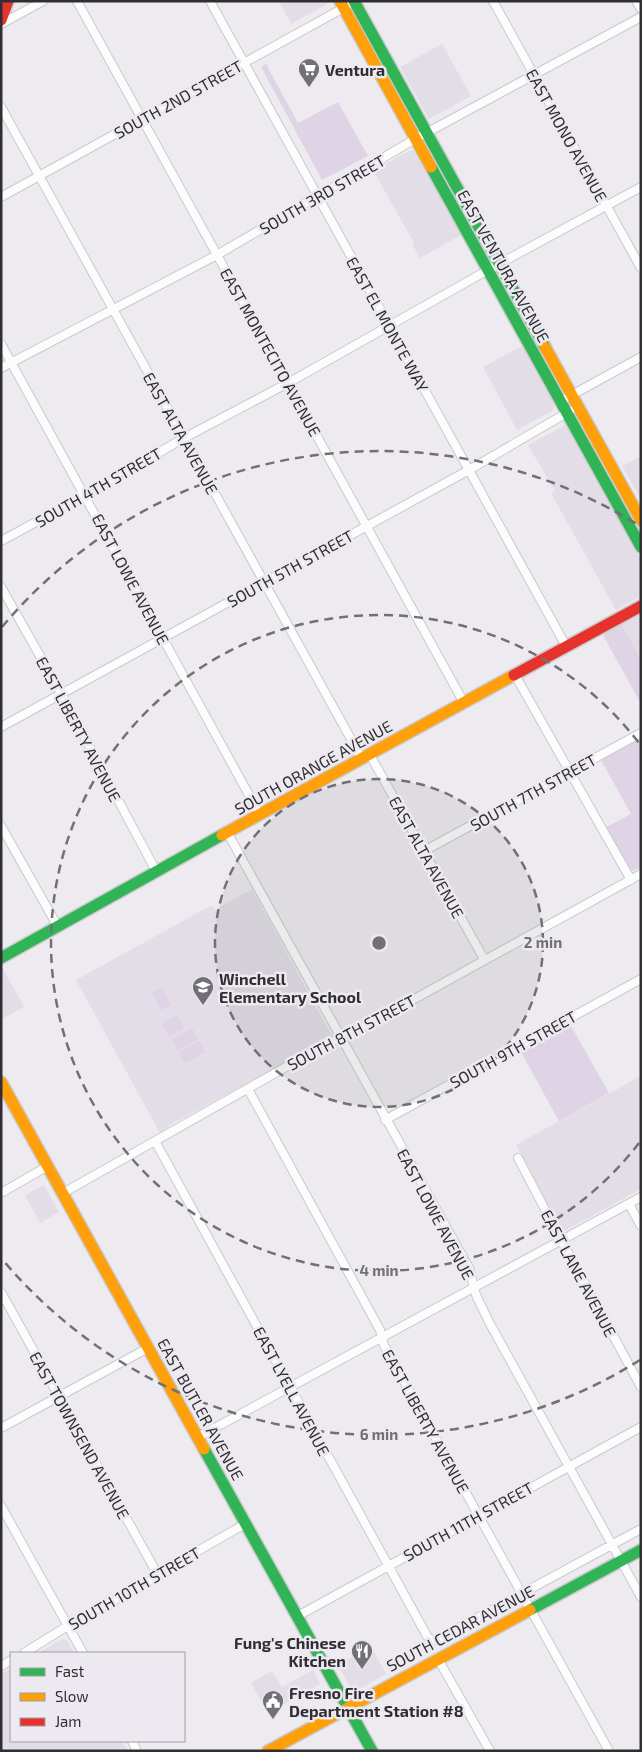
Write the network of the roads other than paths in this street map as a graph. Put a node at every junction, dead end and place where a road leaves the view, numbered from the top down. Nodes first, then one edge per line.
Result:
1 (8, 1) edge
2 (43, 1) edge
3 (77, 1) edge
4 (210, 1) edge
5 (355, 1) edge
6 (493, 1) edge
7 (636, 1) edge
8 (341, 4) edge
9 (641, 9) edge
10 (641, 17) edge
11 (1, 20) edge
12 (1, 24) edge
13 (243, 62) junction
14 (534, 75) junction
15 (1, 107) edge
16 (142, 118) junction
17 (426, 133) junction
18 (415, 139) junction
19 (40, 176) junction
20 (641, 187) edge
21 (317, 196) junction
22 (1, 197) edge
23 (606, 206) junction
24 (218, 255) junction
25 (499, 264) junction
26 (641, 268) edge
27 (488, 270) junction
28 (113, 309) junction
29 (390, 327) junction
30 (1, 344) edge
31 (641, 357) edge
32 (12, 363) junction
33 (1, 368) edge
34 (288, 383) junction
35 (572, 395) junction
36 (561, 401) junction
37 (578, 406) junction
38 (567, 413) junction
39 (184, 438) junction
40 (469, 470) junction
41 (86, 495) junction
42 (641, 520) edge
43 (367, 525) junction
44 (637, 530) edge
45 (1, 541) edge
46 (641, 547) edge
47 (263, 582) junction
48 (1, 587) edge
49 (641, 606) edge
50 (162, 639) junction
51 (566, 646) junction
52 (515, 675) junction
53 (62, 694) junction
54 (464, 703) junction
55 (1, 726) edge
56 (641, 733) edge
57 (366, 757) junction
58 (569, 772) junction
59 (260, 815) junction
60 (1, 826) edge
61 (227, 832) junction
62 (424, 851) junction
63 (156, 871) junction
64 (641, 874) edge
65 (631, 880) junction
66 (58, 927) junction
67 (1, 958) edge
68 (484, 959) junction
69 (641, 979) edge
70 (340, 1038) junction
71 (1, 1082) edge
72 (248, 1089) junction
73 (385, 1120) junction
74 (155, 1141) junction
75 (518, 1158) dead end
76 (48, 1166) junction
77 (1, 1193) edge
78 (63, 1193) junction
79 (641, 1198) edge
80 (629, 1204) junction
81 (641, 1226) edge
82 (561, 1240) junction
83 (474, 1287) junction
84 (1, 1292) edge
85 (382, 1337) junction
86 (148, 1348) junction
87 (290, 1386) junction
88 (641, 1387) edge
89 (58, 1397) junction
90 (641, 1427) edge
91 (1, 1428) edge
92 (198, 1438) junction
93 (569, 1467) junction
94 (1, 1506) edge
95 (478, 1516) junction
96 (245, 1524) junction
97 (641, 1529) edge
98 (612, 1545) junction
99 (641, 1550) edge
100 (621, 1560) junction
101 (388, 1565) junction
102 (158, 1577) junction
103 (521, 1594) junction
104 (641, 1597) edge
105 (530, 1610) junction
106 (296, 1616) junction
107 (68, 1626) junction
108 (26, 1652) edge
109 (82, 1652) edge
110 (438, 1659) junction
111 (347, 1707) junction
112 (268, 1751) edge
113 (372, 1751) edge
114 (490, 1751) edge
115 (609, 1751) edge

1 - 11 main road
2 - 12 street
3 - 16 street, EAST MONTECITO AVENUE
4 - 13 street, EAST EL MONTE WAY
5 - 8 street, SOUTH 2ND STREET
5 - 17 main road, EAST VENTURA AVENUE
6 - 14 street, EAST MONO AVENUE
7 - 9 street
8 - 13 street, SOUTH 2ND STREET
8 - 18 main road, EAST VENTURA AVENUE
10 - 14 street, SOUTH 3RD STREET
13 - 16 street, SOUTH 2ND STREET
13 - 21 street, EAST EL MONTE WAY
14 - 17 street, SOUTH 3RD STREET
14 - 23 street, EAST MONO AVENUE
15 - 19 street, EAST ALTA AVENUE
16 - 19 street, SOUTH 2ND STREET
16 - 24 street, EAST MONTECITO AVENUE
17 - 18 street, SOUTH 3RD STREET
17 - 25 main road, EAST VENTURA AVENUE
18 - 21 street, SOUTH 3RD STREET
18 - 27 main road, EAST VENTURA AVENUE
19 - 22 street, SOUTH 2ND STREET
19 - 28 street, EAST ALTA AVENUE
20 - 23 street, SOUTH 4TH STREET
21 - 24 street, SOUTH 3RD STREET
21 - 29 street, EAST EL MONTE WAY
23 - 25 street, SOUTH 4TH STREET
23 - 26 street, EAST MONO AVENUE
24 - 28 street, SOUTH 3RD STREET
24 - 34 street, EAST MONTECITO AVENUE
25 - 27 street, SOUTH 4TH STREET
25 - 35 main road, EAST VENTURA AVENUE
27 - 29 street, SOUTH 4TH STREET
27 - 36 main road, EAST VENTURA AVENUE
28 - 32 street, SOUTH 3RD STREET
28 - 39 street, EAST ALTA AVENUE
29 - 34 street, SOUTH 4TH STREET
29 - 40 street, EAST EL MONTE WAY
30 - 32 street, EAST LOWE AVENUE
31 - 35 street
32 - 33 street, SOUTH 3RD STREET
32 - 41 street, EAST LOWE AVENUE
34 - 39 street, SOUTH 4TH STREET
34 - 43 street, EAST MONTECITO AVENUE
35 - 36 street
35 - 37 main road, EAST VENTURA AVENUE
36 - 38 main road, EAST VENTURA AVENUE
37 - 38 street, SOUTH 5TH STREET
37 - 42 main road, EAST VENTURA AVENUE
38 - 40 street, SOUTH 5TH STREET
38 - 44 main road, EAST VENTURA AVENUE
39 - 41 street, SOUTH 4TH STREET
39 - 47 street, EAST ALTA AVENUE
40 - 43 street, SOUTH 5TH STREET
40 - 51 street, EAST EL MONTE WAY
41 - 45 street, SOUTH 4TH STREET
41 - 50 street, EAST LOWE AVENUE
43 - 47 street, SOUTH 5TH STREET
43 - 54 street, EAST MONTECITO AVENUE
44 - 46 main road, EAST VENTURA AVENUE
47 - 50 street, SOUTH 5TH STREET
47 - 57 street, EAST ALTA AVENUE
48 - 53 street, EAST LIBERTY AVENUE
49 - 51 main road, SOUTH ORANGE AVENUE
50 - 53 street, SOUTH 5TH STREET
50 - 59 street, EAST LOWE AVENUE
51 - 52 main road, SOUTH ORANGE AVENUE
52 - 54 main road, SOUTH ORANGE AVENUE
52 - 58 street
53 - 55 street, SOUTH 5TH STREET
53 - 63 street, EAST LIBERTY AVENUE
54 - 57 main road, SOUTH ORANGE AVENUE
56 - 58 street, SOUTH 7TH STREET
57 - 59 main road, SOUTH ORANGE AVENUE
57 - 62 street, EAST ALTA AVENUE
58 - 62 street, SOUTH 7TH STREET
58 - 65 street
59 - 61 main road, SOUTH ORANGE AVENUE
60 - 66 street
61 - 63 main road, SOUTH ORANGE AVENUE
61 - 70 street, EAST LOWE AVENUE
62 - 68 street, EAST ALTA AVENUE
63 - 66 main road, SOUTH ORANGE AVENUE
64 - 65 street, SOUTH 8TH STREET
65 - 68 street, SOUTH 8TH STREET
66 - 67 main road, SOUTH ORANGE AVENUE
68 - 70 street, SOUTH 8TH STREET
69 - 73 street, SOUTH 9TH STREET
70 - 72 street, SOUTH 8TH STREET
70 - 73 street, EAST LOWE AVENUE
71 - 76 main road, EAST BUTLER AVENUE
72 - 74 street, SOUTH 8TH STREET
72 - 85 street, EAST LIBERTY AVENUE
73 - 83 street, EAST LOWE AVENUE
74 - 78 street, SOUTH 8TH STREET
74 - 87 street, EAST LYELL AVENUE
75 - 82 street, EAST LANE AVENUE
76 - 77 street
76 - 78 main road, EAST BUTLER AVENUE
78 - 86 main road, EAST BUTLER AVENUE
79 - 80 street
80 - 81 street
80 - 82 street
82 - 83 street
82 - 88 street, EAST LANE AVENUE
83 - 85 street
83 - 93 street, EAST LOWE AVENUE
84 - 89 street, EAST TOWNSEND AVENUE
85 - 87 street
85 - 95 street, EAST LIBERTY AVENUE
86 - 89 street
86 - 92 main road, EAST BUTLER AVENUE
87 - 92 street
87 - 101 street, EAST LYELL AVENUE
89 - 91 street
89 - 102 street, EAST TOWNSEND AVENUE
90 - 93 street, SOUTH 11TH STREET
92 - 96 main road, EAST BUTLER AVENUE
93 - 95 street, SOUTH 11TH STREET
93 - 98 street, EAST LOWE AVENUE
94 - 107 street
95 - 101 street, SOUTH 11TH STREET
95 - 103 street, EAST LIBERTY AVENUE
96 - 102 street, SOUTH 10TH STREET
96 - 106 main road, EAST BUTLER AVENUE
97 - 98 street
98 - 100 street, EAST LOWE AVENUE
98 - 103 street
99 - 100 main road, SOUTH CEDAR AVENUE
100 - 104 street, EAST LOWE AVENUE
100 - 105 main road, SOUTH CEDAR AVENUE
101 - 103 street, EAST LYELL AVENUE
101 - 106 street, SOUTH 11TH STREET
102 - 107 street, SOUTH 10TH STREET
103 - 105 street, EAST LIBERTY AVENUE
105 - 110 main road, SOUTH CEDAR AVENUE
105 - 115 street, EAST LIBERTY AVENUE
106 - 111 main road, EAST BUTLER AVENUE
107 - 108 street, SOUTH 10TH STREET
107 - 109 street
110 - 111 main road, SOUTH CEDAR AVENUE
110 - 114 street
111 - 112 main road, SOUTH CEDAR AVENUE
111 - 113 main road, EAST BUTLER AVENUE

